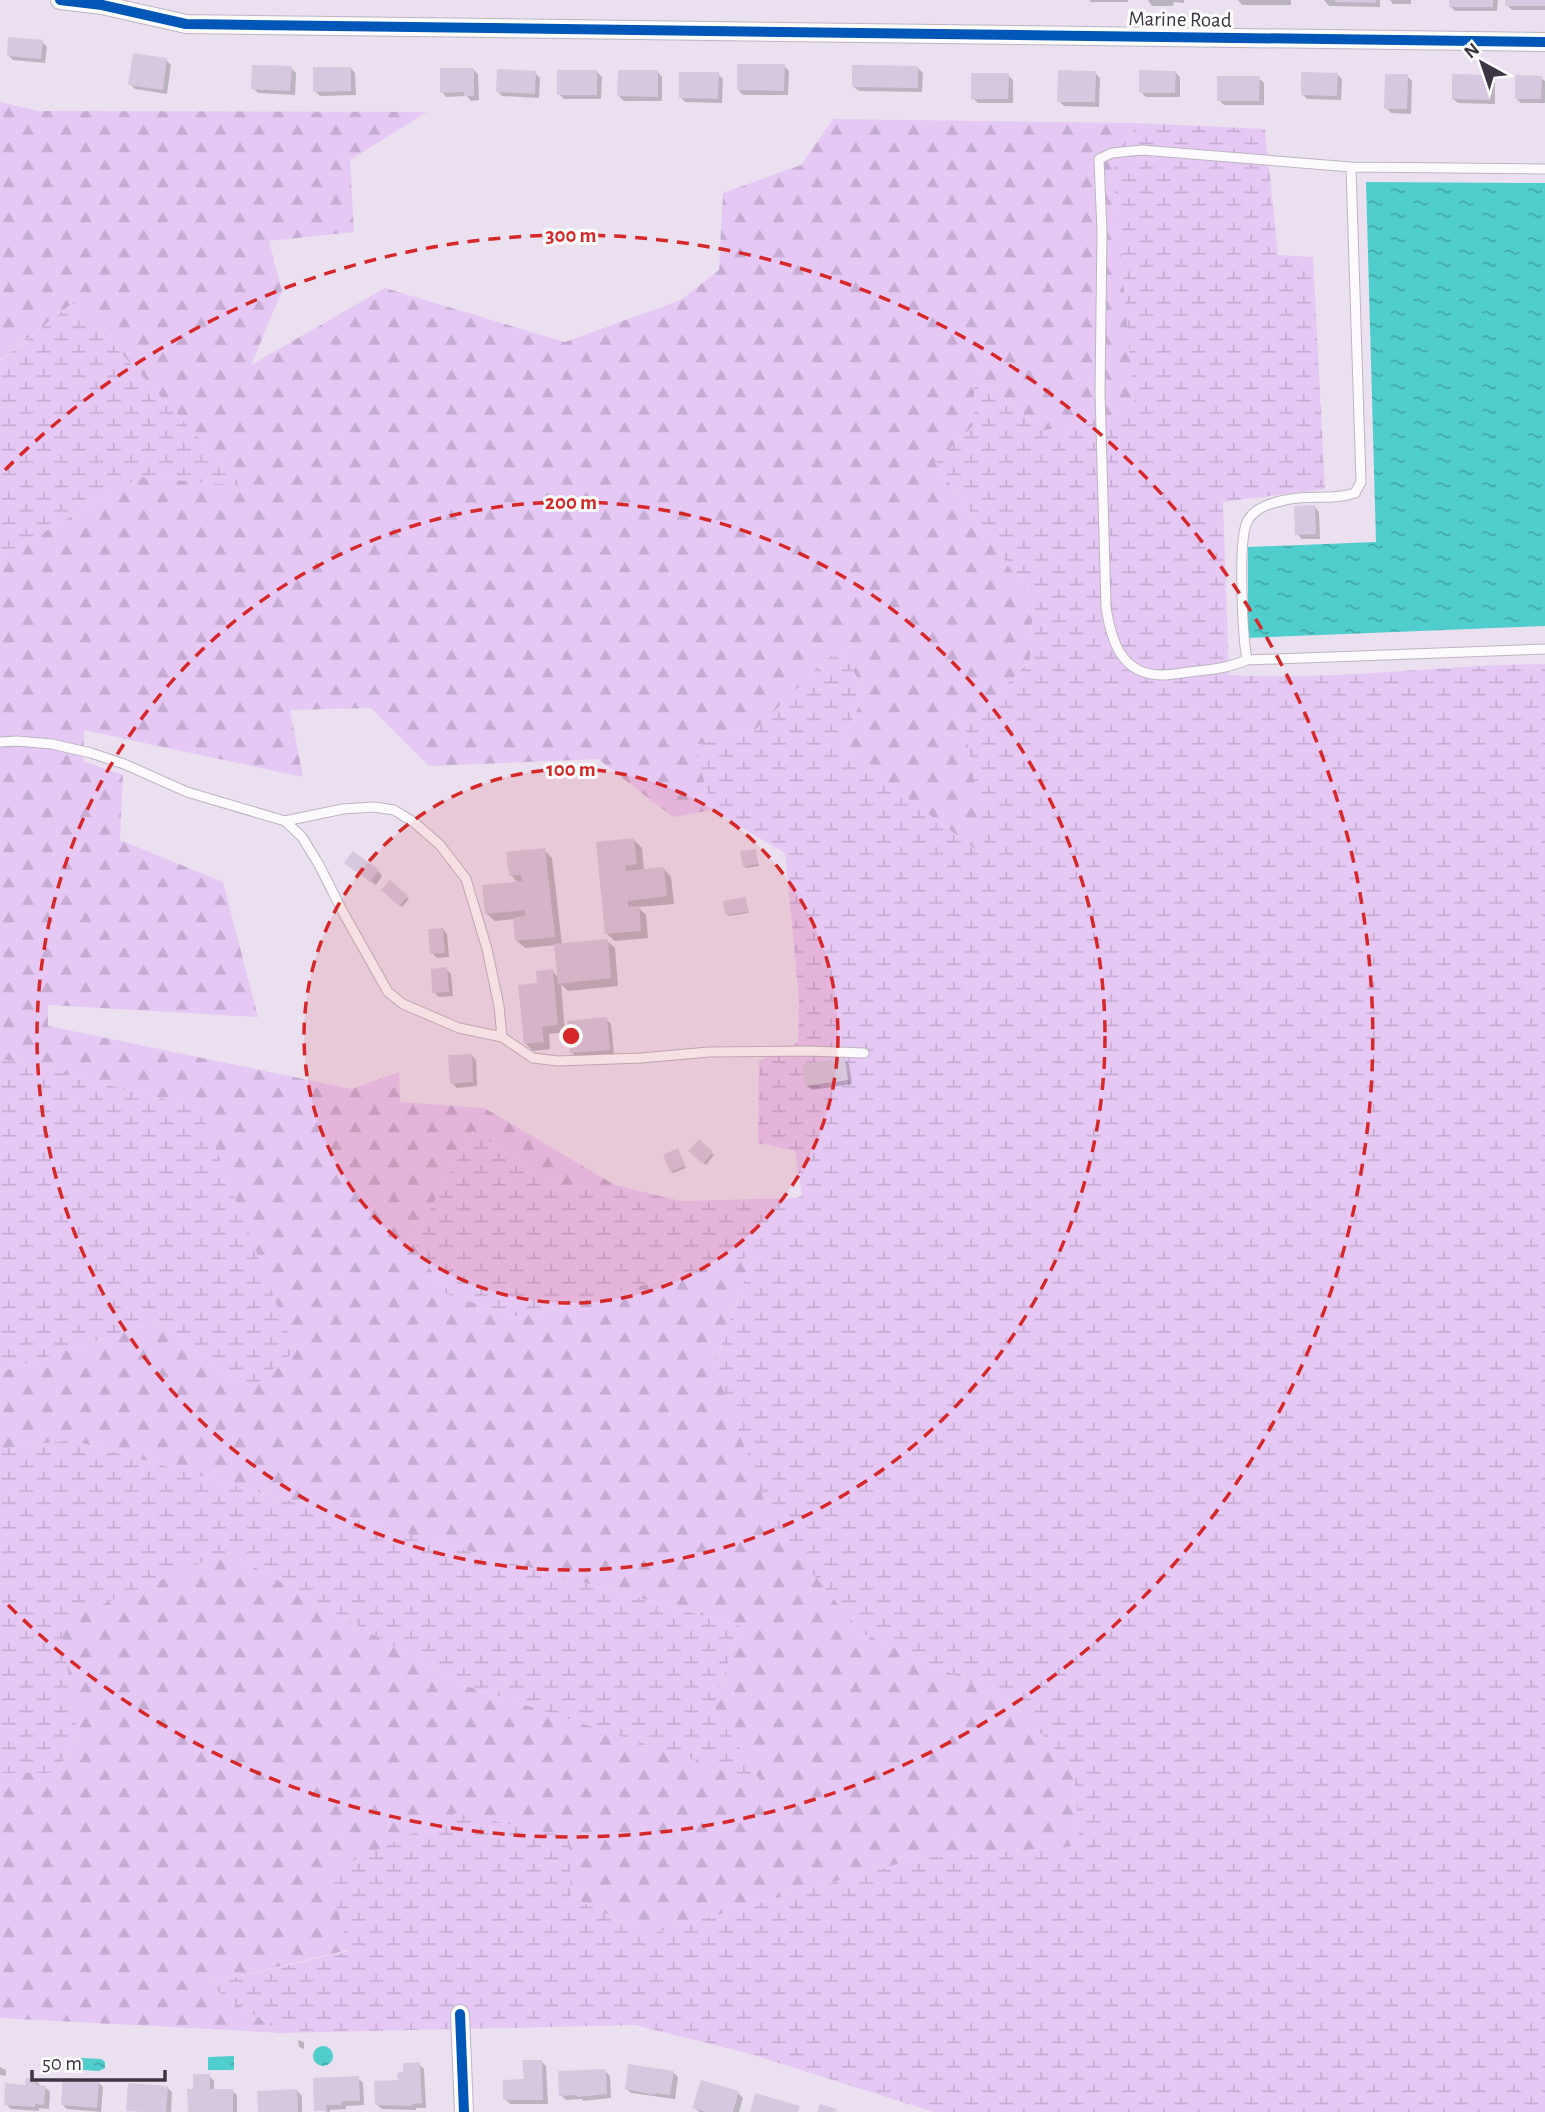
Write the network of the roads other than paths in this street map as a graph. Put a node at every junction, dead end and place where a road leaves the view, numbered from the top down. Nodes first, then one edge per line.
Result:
1 (60, 0) edge
2 (102, 2) edge
3 (1545, 42) edge
4 (1351, 167) junction
5 (1545, 169) edge
6 (1545, 649) edge
7 (1247, 660) junction
8 (0, 742) edge
9 (285, 821) junction
10 (502, 1037) junction
11 (864, 1053) dead end
12 (460, 2014) dead end
13 (464, 2112) edge

1 - 2 street, Marine Road
2 - 3 street, Marine Road
4 - 5 lane
4 - 7 lane
4 - 7 lane
6 - 7 lane
8 - 9 lane
9 - 10 lane
9 - 10 lane
10 - 11 lane
12 - 13 street

